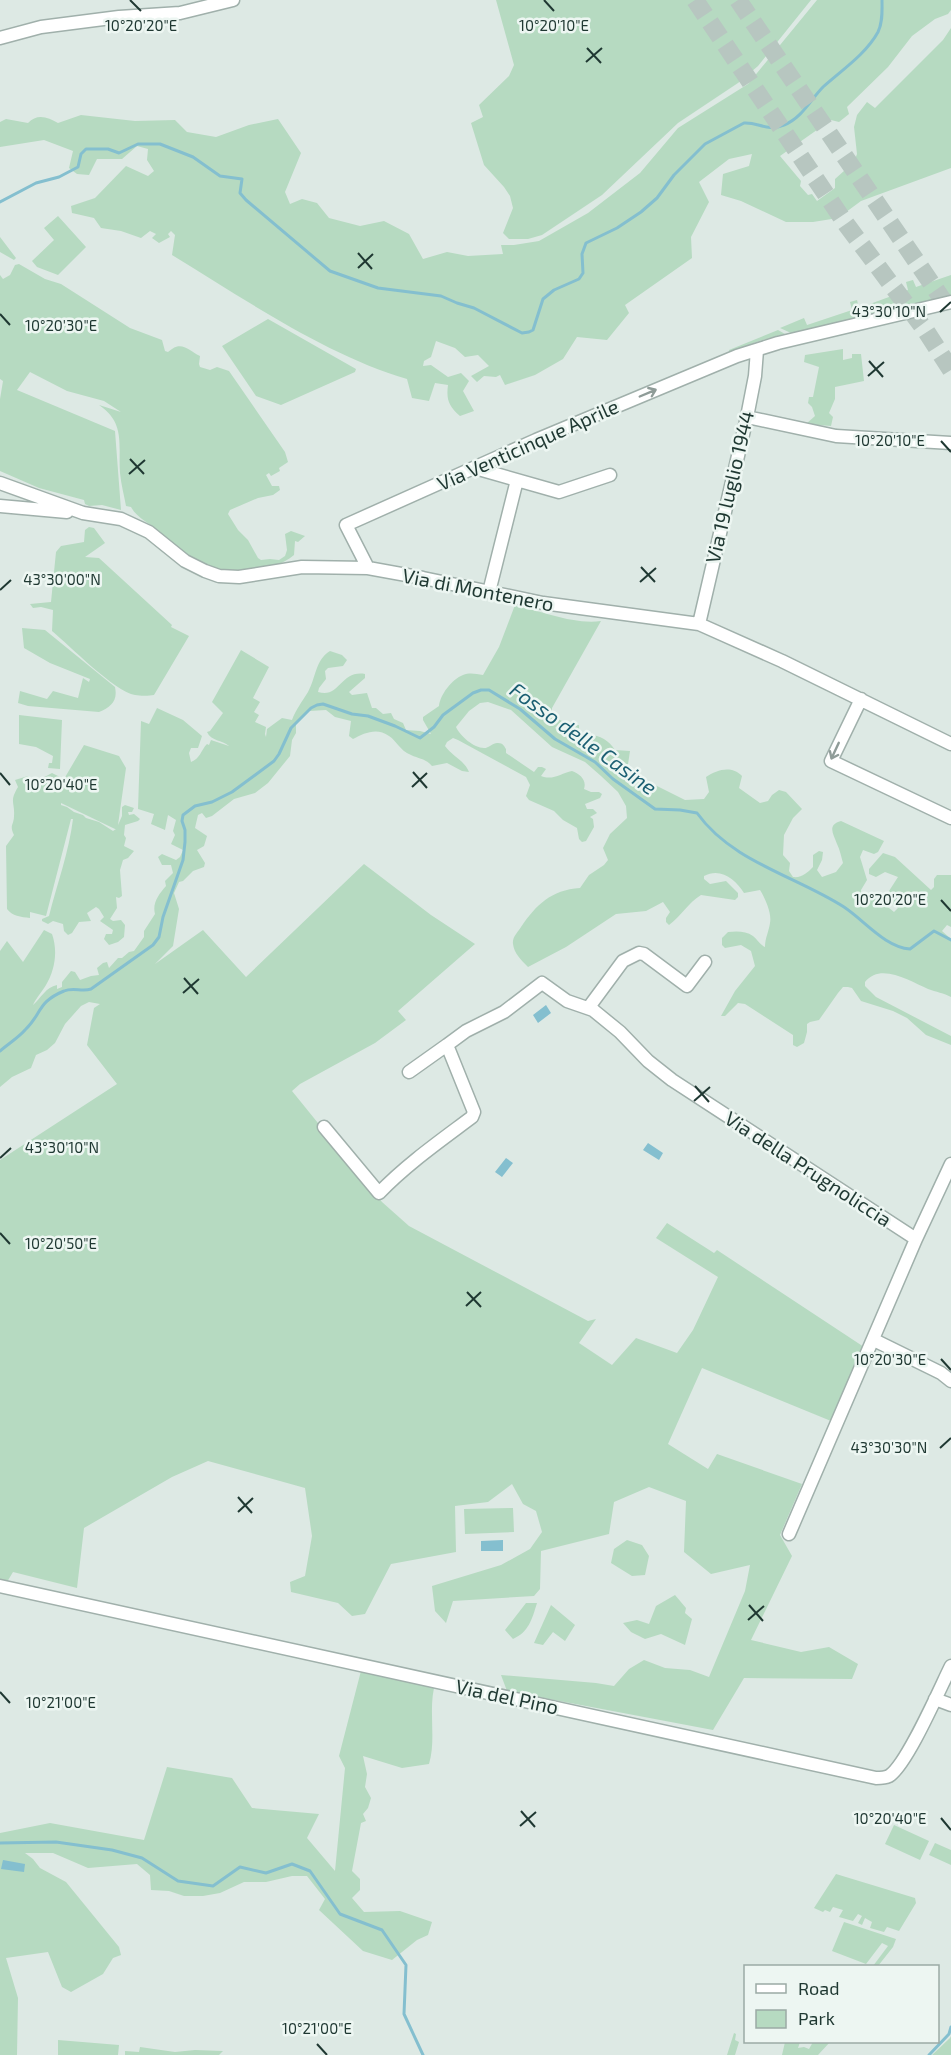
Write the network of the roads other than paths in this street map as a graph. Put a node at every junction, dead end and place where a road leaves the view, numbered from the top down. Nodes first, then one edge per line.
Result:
1 (233, 0) edge
2 (0, 38) edge
3 (951, 303) edge
4 (757, 350) junction
5 (747, 417) junction
6 (951, 443) edge
7 (475, 468) junction
8 (610, 475) dead end
9 (517, 480) junction
10 (3, 484) edge
11 (0, 504) edge
12 (83, 513) junction
13 (368, 568) junction
14 (489, 592) junction
15 (699, 624) junction
16 (861, 699) junction
17 (951, 744) edge
18 (951, 818) edge
19 (705, 962) dead end
20 (589, 1007) junction
21 (447, 1045) junction
22 (409, 1072) dead end
23 (324, 1127) dead end
24 (951, 1164) edge
25 (916, 1239) junction
26 (874, 1340) junction
27 (951, 1381) edge
28 (789, 1534) dead end
29 (0, 1586) edge
30 (951, 1666) edge
31 (935, 1698) junction
32 (951, 1706) edge

1 - 2 street
3 - 4 street, Via Venticinque Aprile
4 - 5 street, Via 19 luglio 1944
7 -> 4 street, Via Venticinque Aprile
5 - 6 street
5 - 15 street, Via 19 luglio 1944
7 - 9 street
7 - 13 street, Via Venticinque Aprile
8 - 9 street
9 - 14 street
10 - 11 street
10 - 12 street, Via di Montenero
11 - 12 street
12 - 13 street, Via di Montenero
13 - 14 street, Via di Montenero
14 - 15 street, Via di Montenero
15 - 16 street, Via di Montenero
16 - 17 street, Via di Montenero
16 -> 18 street
19 - 20 street
20 - 21 street, Via della Prugnoliccia
20 - 25 street, Via della Prugnoliccia
21 - 22 street, Via della Prugnoliccia
21 - 23 street
24 - 25 street
25 - 26 street
26 - 27 street
26 - 28 street
29 - 31 street, Via del Pino
30 - 31 street, Via del Pino
31 - 32 street

